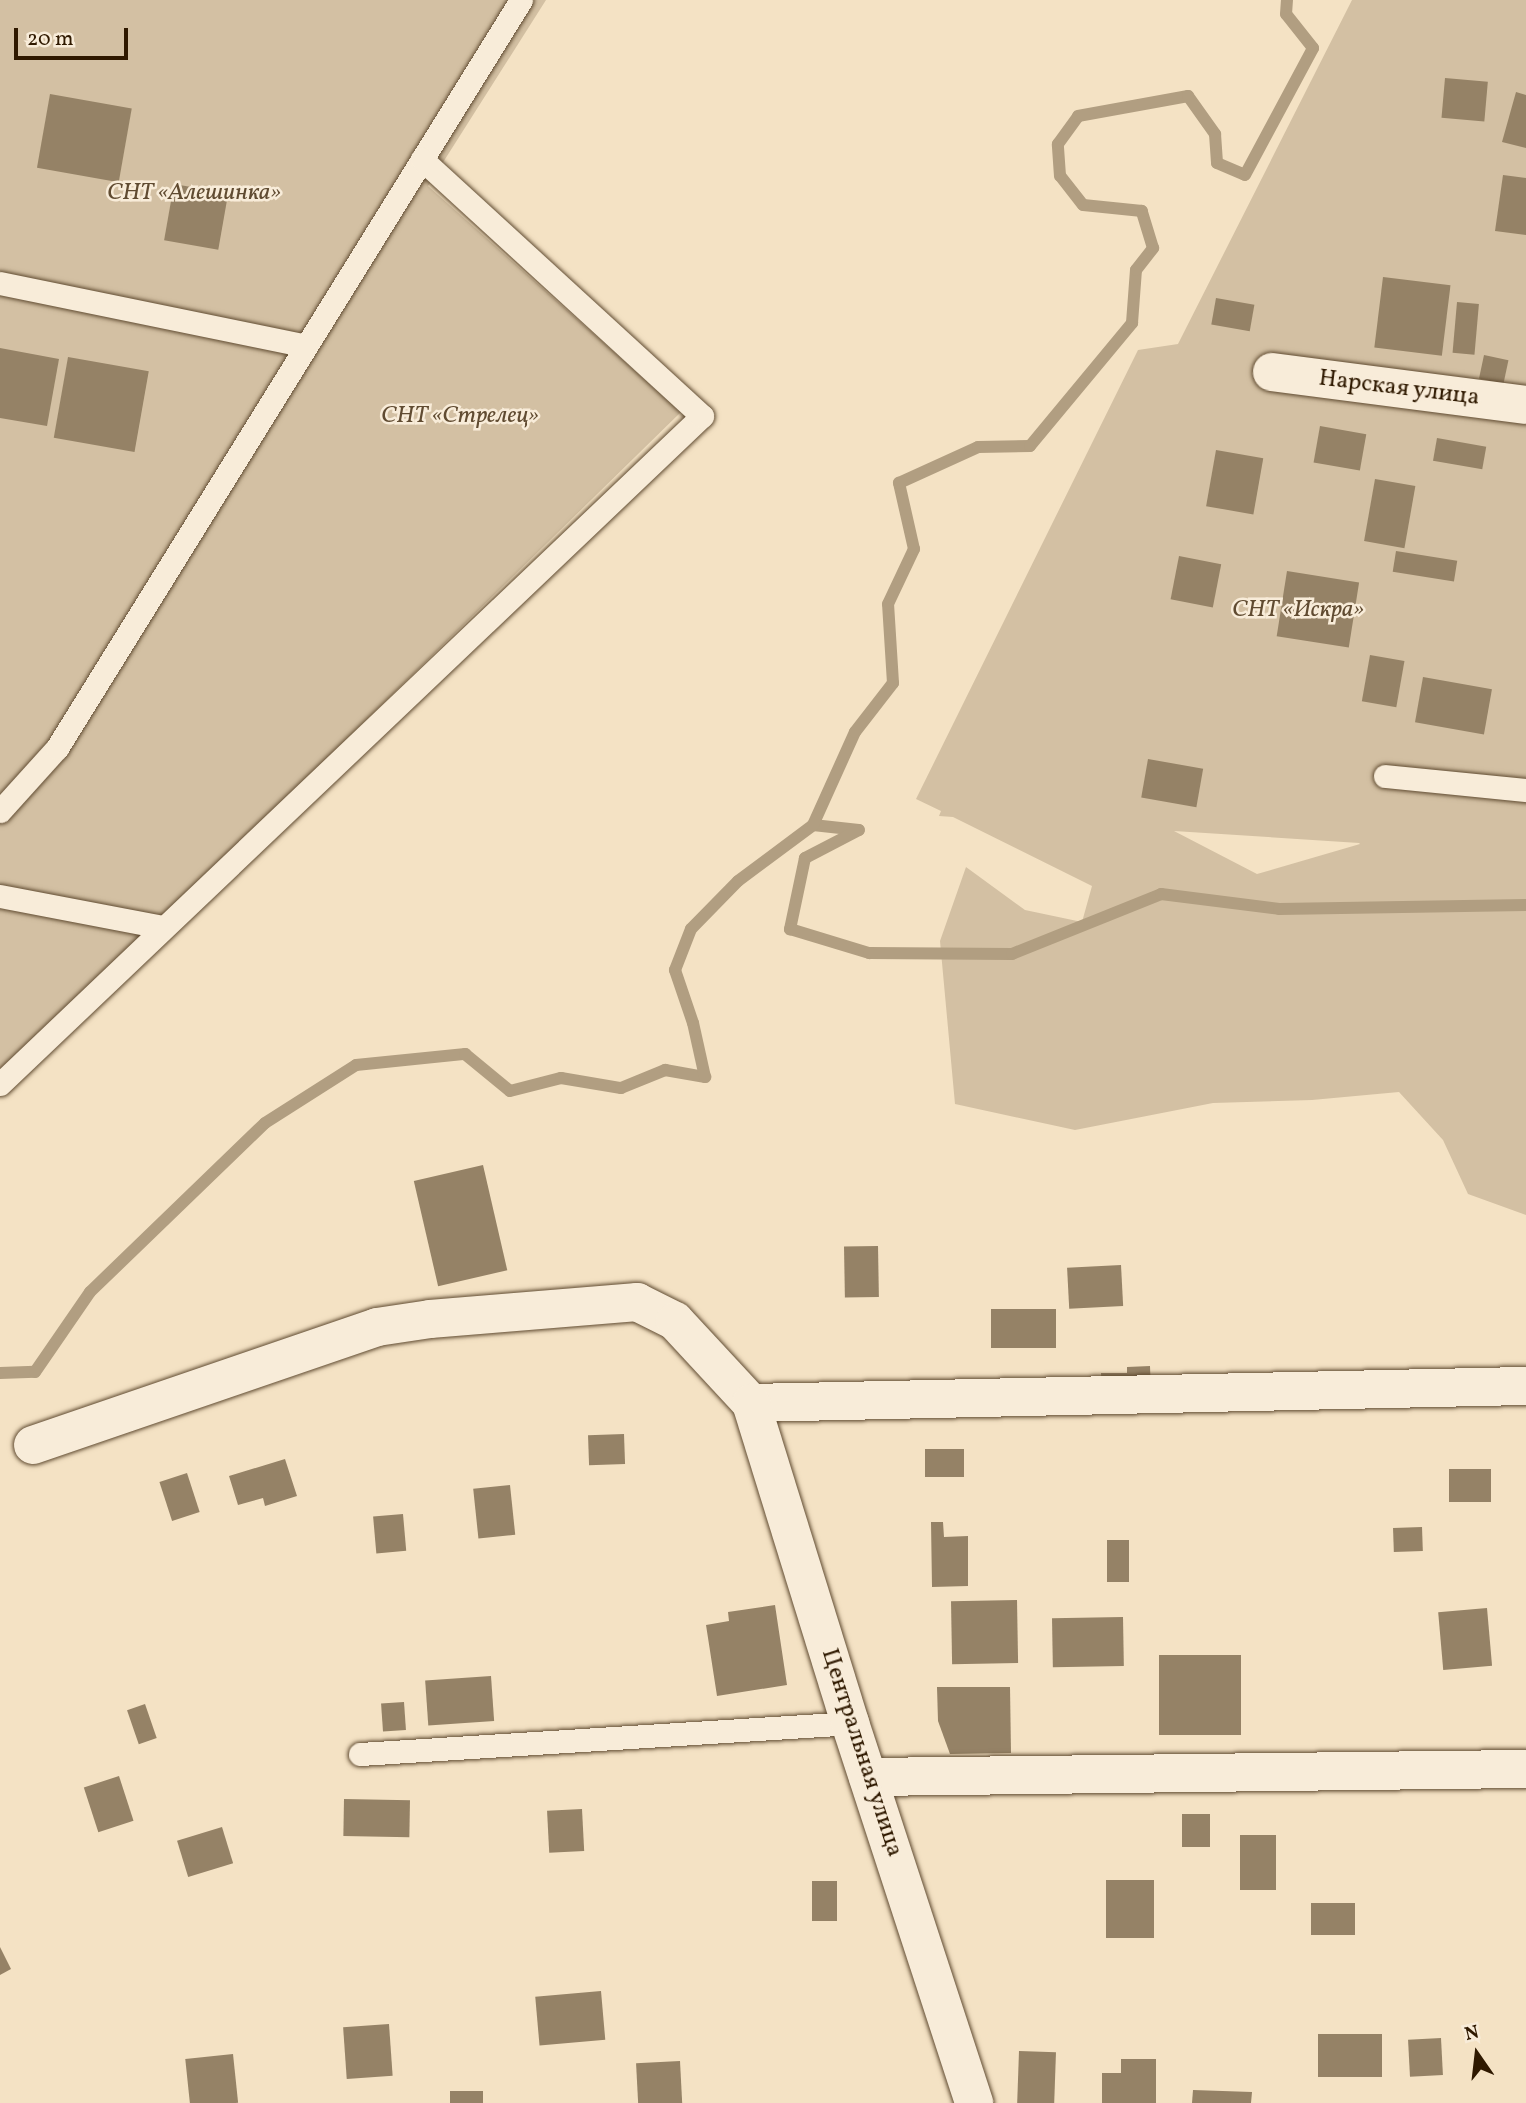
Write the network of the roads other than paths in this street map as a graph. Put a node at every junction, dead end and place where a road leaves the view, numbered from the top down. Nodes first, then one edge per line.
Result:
1 (521, 0) edge
2 (422, 159) junction
3 (0, 283) edge
4 (306, 346) junction
5 (1272, 372) dead end
6 (1526, 405) edge
7 (1385, 776) dead end
8 (1526, 790) edge
9 (0, 811) edge
10 (0, 896) edge
11 (163, 927) junction
12 (0, 1084) edge
13 (1526, 1385) edge
14 (751, 1403) junction
15 (33, 1445) dead end
16 (850, 1723) junction
17 (360, 1754) dead end
18 (1526, 1769) edge
19 (868, 1777) junction
20 (974, 2103) edge

1 - 2 lane
2 - 4 lane
2 - 11 lane
3 - 4 lane
4 - 9 lane
5 - 6 street, Нарская улица
7 - 8 lane
10 - 11 lane
11 - 12 lane
13 - 14 street
14 - 15 street
14 - 16 street, Центральная улица
16 - 17 lane
16 - 19 street, Центральная улица
18 - 19 street
19 - 20 street, Центральная улица

